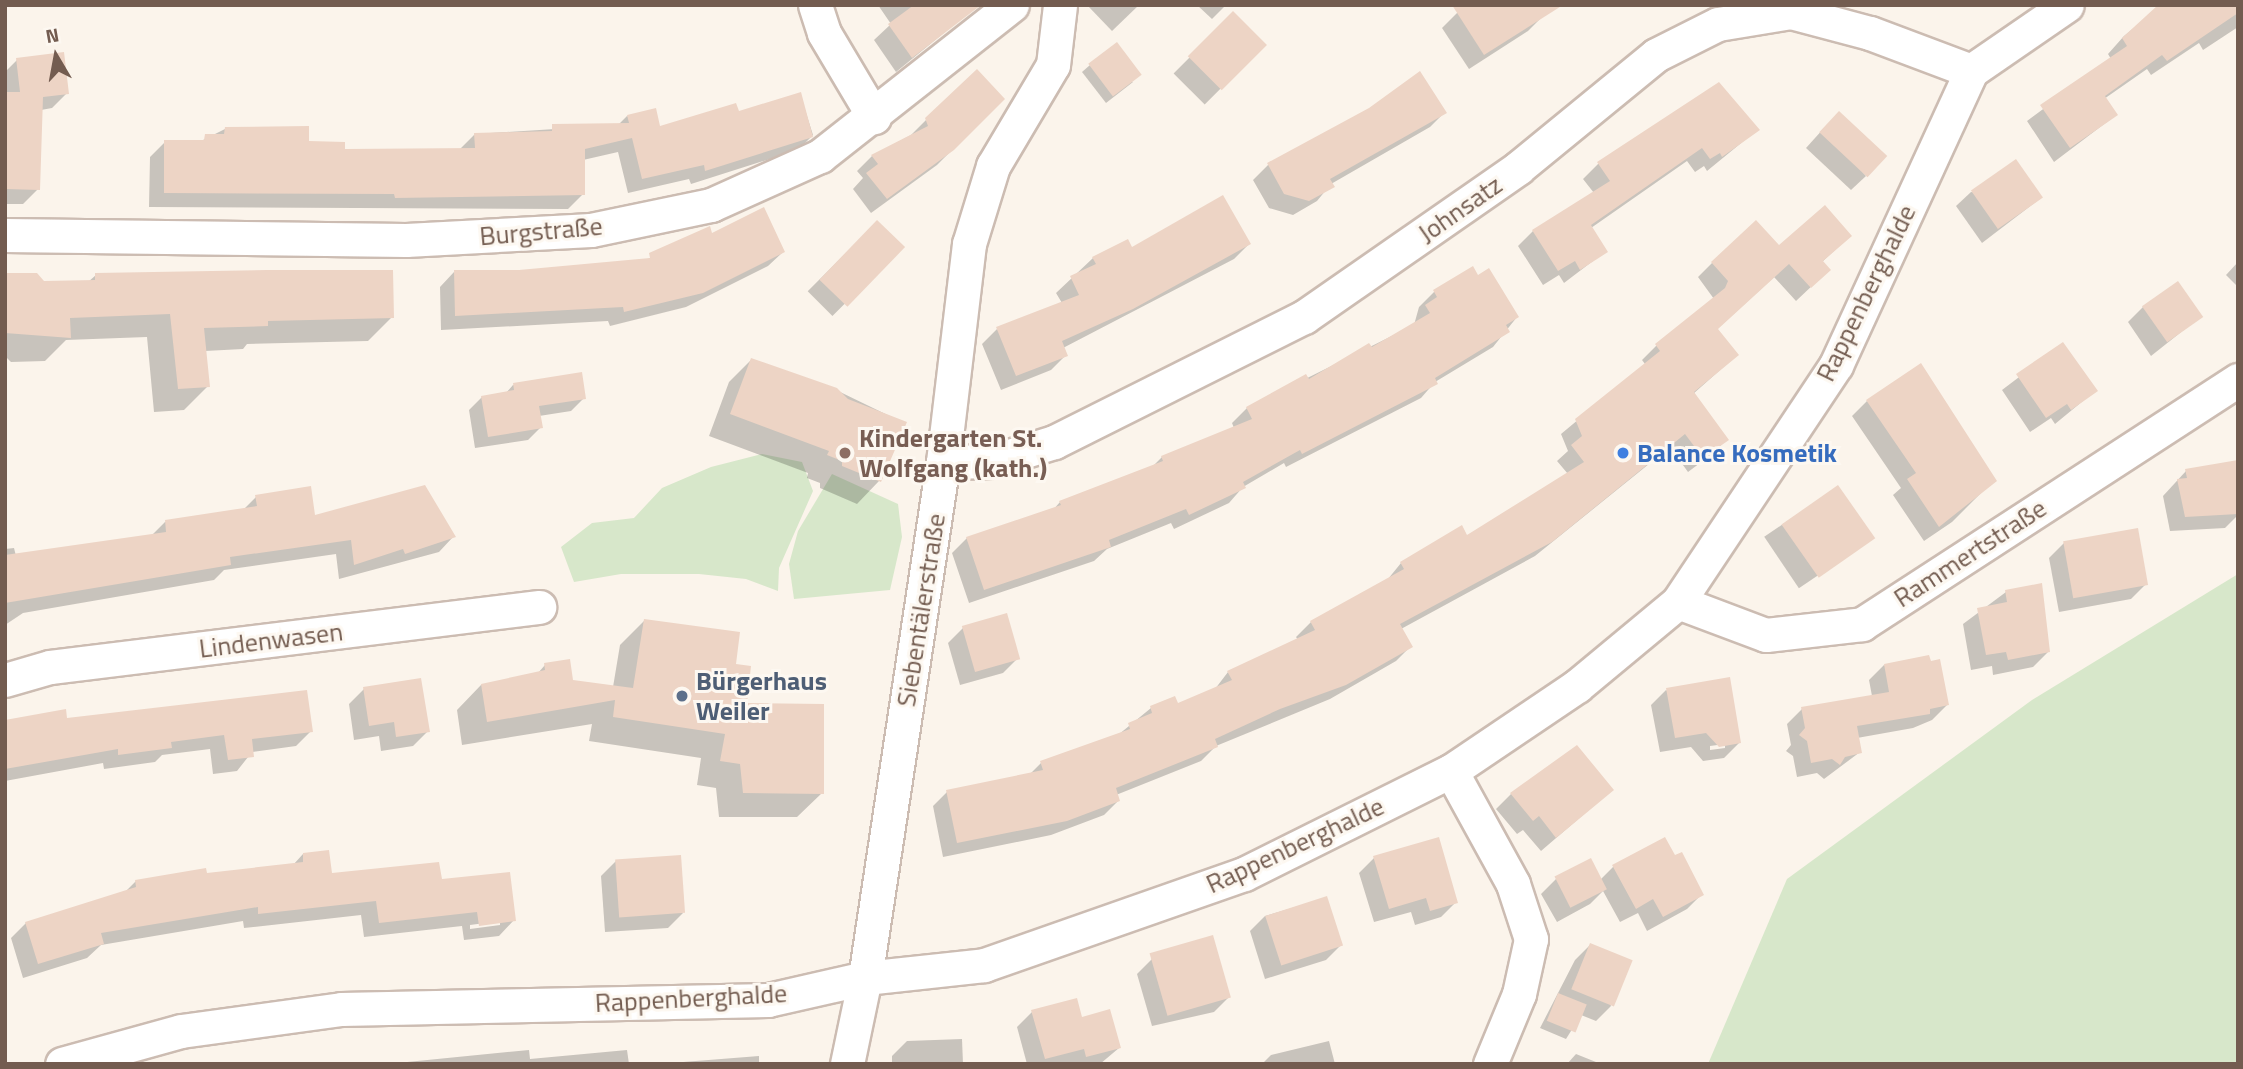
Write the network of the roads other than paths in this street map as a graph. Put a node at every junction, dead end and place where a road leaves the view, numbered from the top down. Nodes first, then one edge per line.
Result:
1 (816, 5) edge
2 (1012, 5) edge
3 (1060, 5) edge
4 (2067, 5) edge
5 (1971, 71) junction
6 (874, 117) junction
7 (5, 235) edge
8 (2238, 380) edge
9 (943, 463) junction
10 (1678, 602) junction
11 (538, 607) dead end
12 (5, 680) edge
13 (1451, 771) junction
14 (865, 978) junction
15 (62, 1064) edge
16 (847, 1064) edge
17 (1490, 1064) edge

1 - 6 street
2 - 6 street, Burgstraße
3 - 9 street, Siebentälerstraße
4 - 5 street
5 - 9 street, Johnsatz
5 - 10 street, Rappenberghalde
6 - 7 street, Burgstraße
8 - 10 street, Rammertstraße
9 - 14 street, Siebentälerstraße
10 - 13 street, Rappenberghalde
11 - 12 street, Lindenwasen
13 - 14 street, Rappenberghalde
13 - 17 street
14 - 15 street, Rappenberghalde
14 - 16 street, Siebentälerstraße

